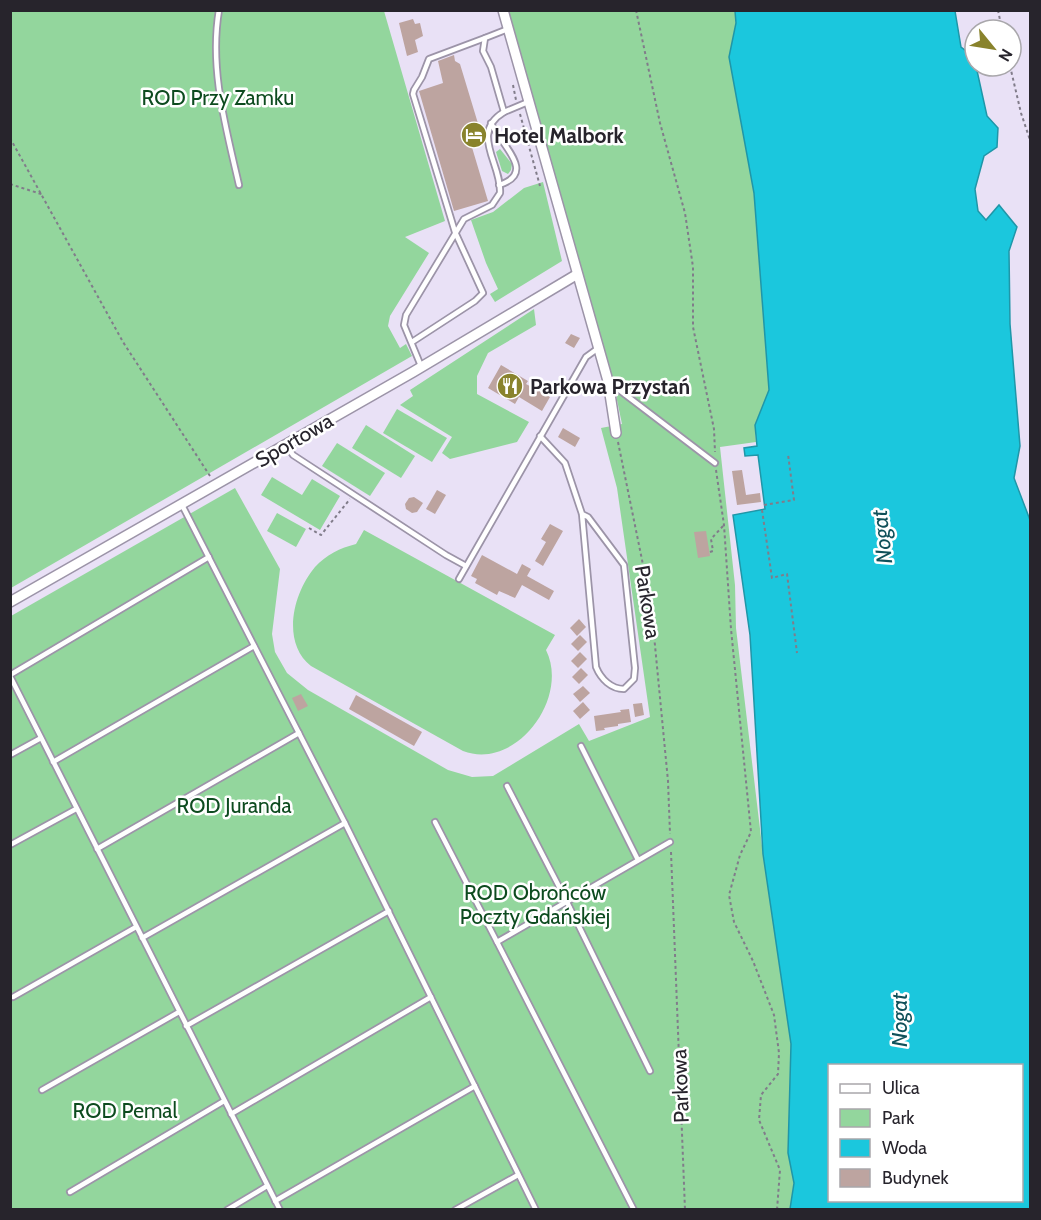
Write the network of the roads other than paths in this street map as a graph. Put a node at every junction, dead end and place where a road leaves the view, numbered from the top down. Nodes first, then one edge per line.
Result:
1 (219, 10) edge
2 (503, 10) edge
3 (508, 29) junction
4 (485, 38) junction
5 (528, 102) junction
6 (504, 112) junction
7 (491, 123) junction
8 (239, 185) dead end
9 (499, 185) junction
10 (455, 232) junction
11 (576, 275) junction
12 (412, 342) junction
13 (597, 349) junction
14 (422, 366) junction
15 (608, 381) junction
16 (616, 433) road end
17 (540, 436) junction
18 (286, 445) junction
19 (715, 463) road end
20 (182, 504) junction
21 (582, 514) junction
22 (209, 557) junction
23 (466, 566) junction
24 (459, 579) dead end
25 (10, 602) edge
26 (254, 646) junction
27 (10, 676) edge
28 (299, 733) junction
29 (41, 738) junction
30 (581, 746) dead end
31 (10, 755) edge
32 (53, 762) junction
33 (507, 786) dead end
34 (76, 809) junction
35 (435, 822) dead end
36 (345, 823) junction
37 (670, 842) road end
38 (10, 845) edge
39 (97, 849) junction
40 (638, 860) junction
41 (567, 902) junction
42 (389, 911) junction
43 (136, 927) junction
44 (142, 938) junction
45 (497, 942) junction
46 (13, 997) dead end
47 (431, 997) junction
48 (179, 1012) junction
49 (186, 1026) junction
50 (650, 1071) dead end
51 (475, 1086) junction
52 (42, 1090) dead end
53 (224, 1101) junction
54 (231, 1114) junction
55 (518, 1175) junction
56 (267, 1186) junction
57 (70, 1192) dead end
58 (275, 1201) junction
59 (227, 1209) edge
60 (280, 1209) edge
61 (455, 1209) edge
62 (536, 1209) edge
63 (634, 1209) edge

1 - 8 lane
2 - 3 street
3 - 4 lane
3 - 5 street
4 - 6 lane
4 - 10 lane
5 - 6 lane
5 - 11 street
6 - 7 lane
7 - 9 lane
7 - 9 lane
9 - 10 lane
10 - 12 lane
10 - 12 lane
11 - 13 street
11 - 14 street, Sportowa
12 - 14 lane
13 - 15 street
13 - 17 lane
14 - 18 street, Sportowa
15 - 16 street
15 - 19 lane
17 - 21 lane
17 - 23 lane
18 - 20 street, Sportowa
18 - 23 lane
20 - 22 lane
20 - 25 street, Sportowa
21 - 21 lane
22 - 26 lane
22 - 27 lane
23 - 24 lane
26 - 28 lane
26 - 32 lane
27 - 29 lane
28 - 36 lane
28 - 39 lane
29 - 31 lane
29 - 32 lane
30 - 40 lane
32 - 34 lane
33 - 41 lane
34 - 38 lane
34 - 39 lane
35 - 45 lane
36 - 42 lane
36 - 44 lane
37 - 40 lane
39 - 43 lane
40 - 41 lane
41 - 45 lane
41 - 50 lane
42 - 47 lane
42 - 49 lane
43 - 44 lane
43 - 46 lane
44 - 48 lane
45 - 63 lane
47 - 51 lane
47 - 54 lane
48 - 49 lane
48 - 52 lane
49 - 53 lane
51 - 55 lane
51 - 58 lane
53 - 54 lane
53 - 57 lane
54 - 56 lane
55 - 61 lane
55 - 62 lane
56 - 58 lane
56 - 59 lane
58 - 60 lane

